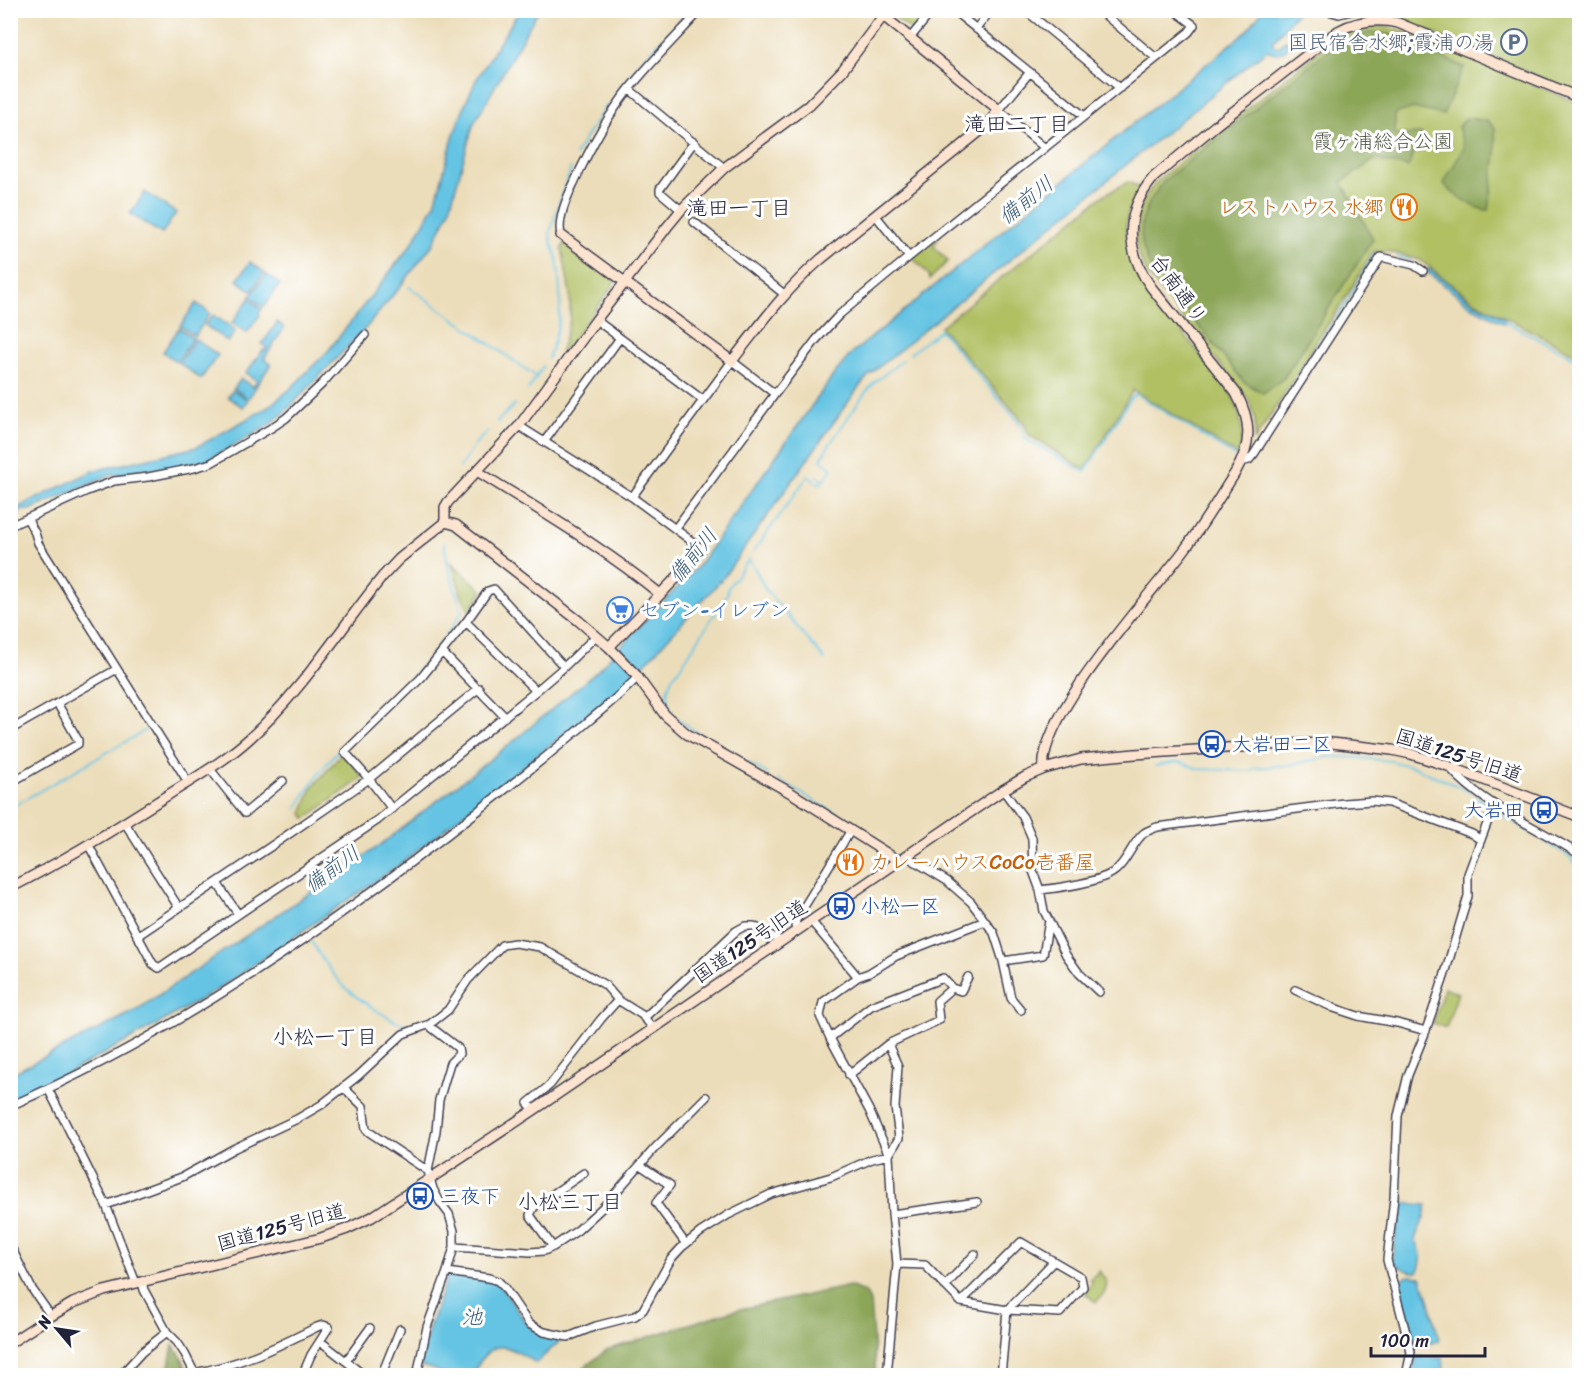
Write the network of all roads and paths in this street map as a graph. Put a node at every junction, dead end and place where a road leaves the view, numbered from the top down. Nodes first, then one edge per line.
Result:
1 (701, 10) edge
2 (933, 10) edge
3 (953, 10) edge
4 (991, 10) edge
5 (1025, 10) edge
6 (1099, 10) edge
7 (1174, 10) edge
8 (1325, 10) edge
9 (1356, 10) edge
10 (1371, 10) edge
11 (880, 13) edge
12 (1390, 21) junction
13 (976, 29) junction
14 (910, 39) junction
15 (1156, 58) junction
16 (1029, 72) junction
17 (1119, 88) junction
18 (629, 89) junction
19 (1580, 98) edge
20 (999, 111) junction
21 (1084, 116) junction
22 (694, 142) junction
23 (1045, 148) junction
24 (724, 168) junction
25 (681, 210) junction
26 (876, 216) junction
27 (694, 222) dead end
28 (561, 235) joint
29 (909, 257) junction
30 (1424, 271) dead end
31 (625, 282) junction
32 (784, 294) junction
33 (597, 320) junction
34 (365, 335) dead end
35 (620, 338) junction
36 (732, 361) junction
37 (775, 394) junction
38 (703, 400) junction
39 (519, 426) junction
40 (544, 442) junction
41 (1241, 462) junction
42 (477, 471) junction
43 (632, 497) junction
44 (27, 518) junction
45 (445, 522) junction
46 (10, 526) edge
47 (675, 529) junction
48 (701, 548) joint
49 (660, 594) junction
50 (466, 622) junction
51 (596, 636) junction
52 (611, 649) junction
53 (442, 652) junction
54 (564, 667) junction
55 (117, 669) junction
56 (637, 676) junction
57 (479, 688) junction
58 (536, 691) junction
59 (57, 703) junction
60 (505, 717) junction
61 (10, 730) edge
62 (1448, 766) junction
63 (210, 769) junction
64 (1044, 769) junction
65 (369, 778) junction
66 (283, 781) dead end
67 (188, 782) junction
68 (10, 783) edge
69 (1003, 790) junction
70 (1494, 805) junction
71 (392, 809) junction
72 (1580, 817) edge
73 (125, 823) junction
74 (851, 830) junction
75 (1481, 840) junction
76 (88, 844) junction
77 (1580, 855) edge
78 (902, 858) junction
79 (217, 883) junction
80 (10, 888) edge
81 (1040, 890) junction
82 (179, 908) junction
83 (238, 914) junction
84 (812, 921) junction
85 (985, 921) junction
86 (1049, 921) junction
87 (797, 930) junction
88 (137, 936) junction
89 (781, 941) junction
90 (1004, 961) junction
91 (858, 977) junction
92 (968, 977) dead end
93 (952, 988) junction
94 (1295, 990) dead end
95 (1099, 992) dead end
96 (618, 1000) junction
97 (1021, 1010) dead end
98 (644, 1018) junction
99 (430, 1024) junction
100 (653, 1028) junction
101 (1426, 1031) junction
102 (830, 1038) junction
103 (888, 1044) junction
104 (849, 1075) junction
105 (343, 1087) junction
106 (48, 1089) junction
107 (706, 1097) dead end
108 (10, 1106) edge
109 (534, 1110) junction
110 (889, 1155) junction
111 (640, 1165) junction
112 (584, 1173) dead end
113 (429, 1175) junction
114 (976, 1202) dead end
115 (106, 1205) junction
116 (892, 1214) junction
117 (686, 1244) junction
118 (10, 1245) edge
119 (454, 1246) junction
120 (553, 1247) junction
121 (975, 1254) dead end
122 (1054, 1261) junction
123 (897, 1264) junction
124 (447, 1272) junction
125 (139, 1282) junction
126 (945, 1286) junction
127 (961, 1302) junction
128 (1007, 1310) junction
129 (51, 1316) junction
130 (370, 1328) dead end
131 (400, 1329) dead end
132 (167, 1332) junction
133 (320, 1341) junction
134 (10, 1343) edge
135 (346, 1361) junction
136 (194, 1374) edge
137 (120, 1376) edge
138 (302, 1376) edge
139 (365, 1376) edge
140 (381, 1376) edge
141 (417, 1376) edge
142 (887, 1376) edge
143 (1001, 1376) edge
144 (1404, 1376) edge

1 - 18 street
2 - 14 street
3 - 13 street
4 - 13 street
5 - 17 street
6 - 15 street
7 - 15 street
8 - 9 street
10 - 12 street
11 - 14 street
11 - 24 street
12 - 19 street, 台南通り
12 - 41 street, 台南通り
13 - 16 street
14 - 20 street
15 - 17 street
16 - 20 street
16 - 21 street
17 - 21 street
18 - 22 street
18 - 28 street
20 - 23 street
20 - 26 street
21 - 23 street
22 - 24 street
22 - 25 street
23 - 29 street
24 - 25 street
25 - 31 street
26 - 29 street
26 - 32 street
27 - 32 street
28 - 31 street
29 - 37 street
30 - 41 street
31 - 33 street
31 - 36 street
32 - 36 street
33 - 35 street
33 - 39 street
34 - 44 street
35 - 38 street
35 - 40 street
36 - 37 street
36 - 38 street
37 - 47 street
38 - 43 street
39 - 40 street
39 - 42 street
40 - 43 street
41 - 64 street, 台南通り
42 - 45 street
42 - 49 street
43 - 47 street
44 - 46 street
44 - 55 street
45 - 51 street
45 - 63 street
47 - 48 street
48 - 49 street
49 - 52 street
50 - 53 street
50 - 54 street
50 - 58 street
51 - 52 street
51 - 54 street
52 - 56 street
53 - 57 street
53 - 65 street
54 - 58 street
55 - 59 street
55 - 67 street
56 - 74 street
56 - 106 street
57 - 60 street
57 - 65 street
58 - 60 street
59 - 61 street
59 - 68 street
60 - 71 street
62 - 64 street, 国道125号旧道
62 - 70 street
62 - 72 street, 国道125号旧道
63 - 66 street
63 - 67 street
64 - 69 street, 国道125号旧道
65 - 71 street
65 - 79 street
67 - 73 street
69 - 78 street, 国道125号旧道
69 - 81 street
70 - 75 street
70 - 77 street
71 - 83 street
73 - 76 street
73 - 82 street
74 - 78 street
74 - 87 street
75 - 81 street
75 - 101 street
76 - 80 street
76 - 88 street
78 - 84 street, 国道125号旧道
78 - 85 street
79 - 82 street
79 - 83 street
81 - 86 street
82 - 88 street
83 - 88 street
84 - 87 street, 国道125号旧道
84 - 91 street
85 - 90 street
85 - 91 street
86 - 90 street
86 - 95 street
87 - 89 street, 国道125号旧道
89 - 98 street
89 - 100 street, 国道125号旧道
90 - 97 street
91 - 102 street
92 - 93 street
93 - 102 street
93 - 103 street
94 - 101 street
96 - 98 street
96 - 99 street
96 - 109 street
98 - 100 street
99 - 105 street
99 - 113 street
100 - 109 street, 国道125号旧道
101 - 144 street
102 - 104 street
103 - 104 street
103 - 110 street
104 - 110 street
105 - 113 street
105 - 115 street
106 - 108 street
106 - 115 street
107 - 111 street
109 - 113 street, 国道125号旧道
110 - 116 street
110 - 117 street
111 - 117 street
111 - 120 street
112 - 120 street
113 - 119 street
113 - 125 street, 国道125号旧道
114 - 116 street
115 - 125 street
116 - 123 street
117 - 124 street
118 - 129 street
119 - 120 street
119 - 124 street
121 - 126 street
122 - 127 street
122 - 128 street
122 - 128 street
123 - 126 street
123 - 142 street
124 - 141 street
125 - 129 street, 国道125号旧道
125 - 132 street
126 - 127 street
127 - 128 street
128 - 143 street
129 - 134 street, 国道125号旧道
130 - 135 street
131 - 140 street
132 - 136 street
132 - 137 street
133 - 135 street
133 - 136 street
133 - 138 street
135 - 139 street

